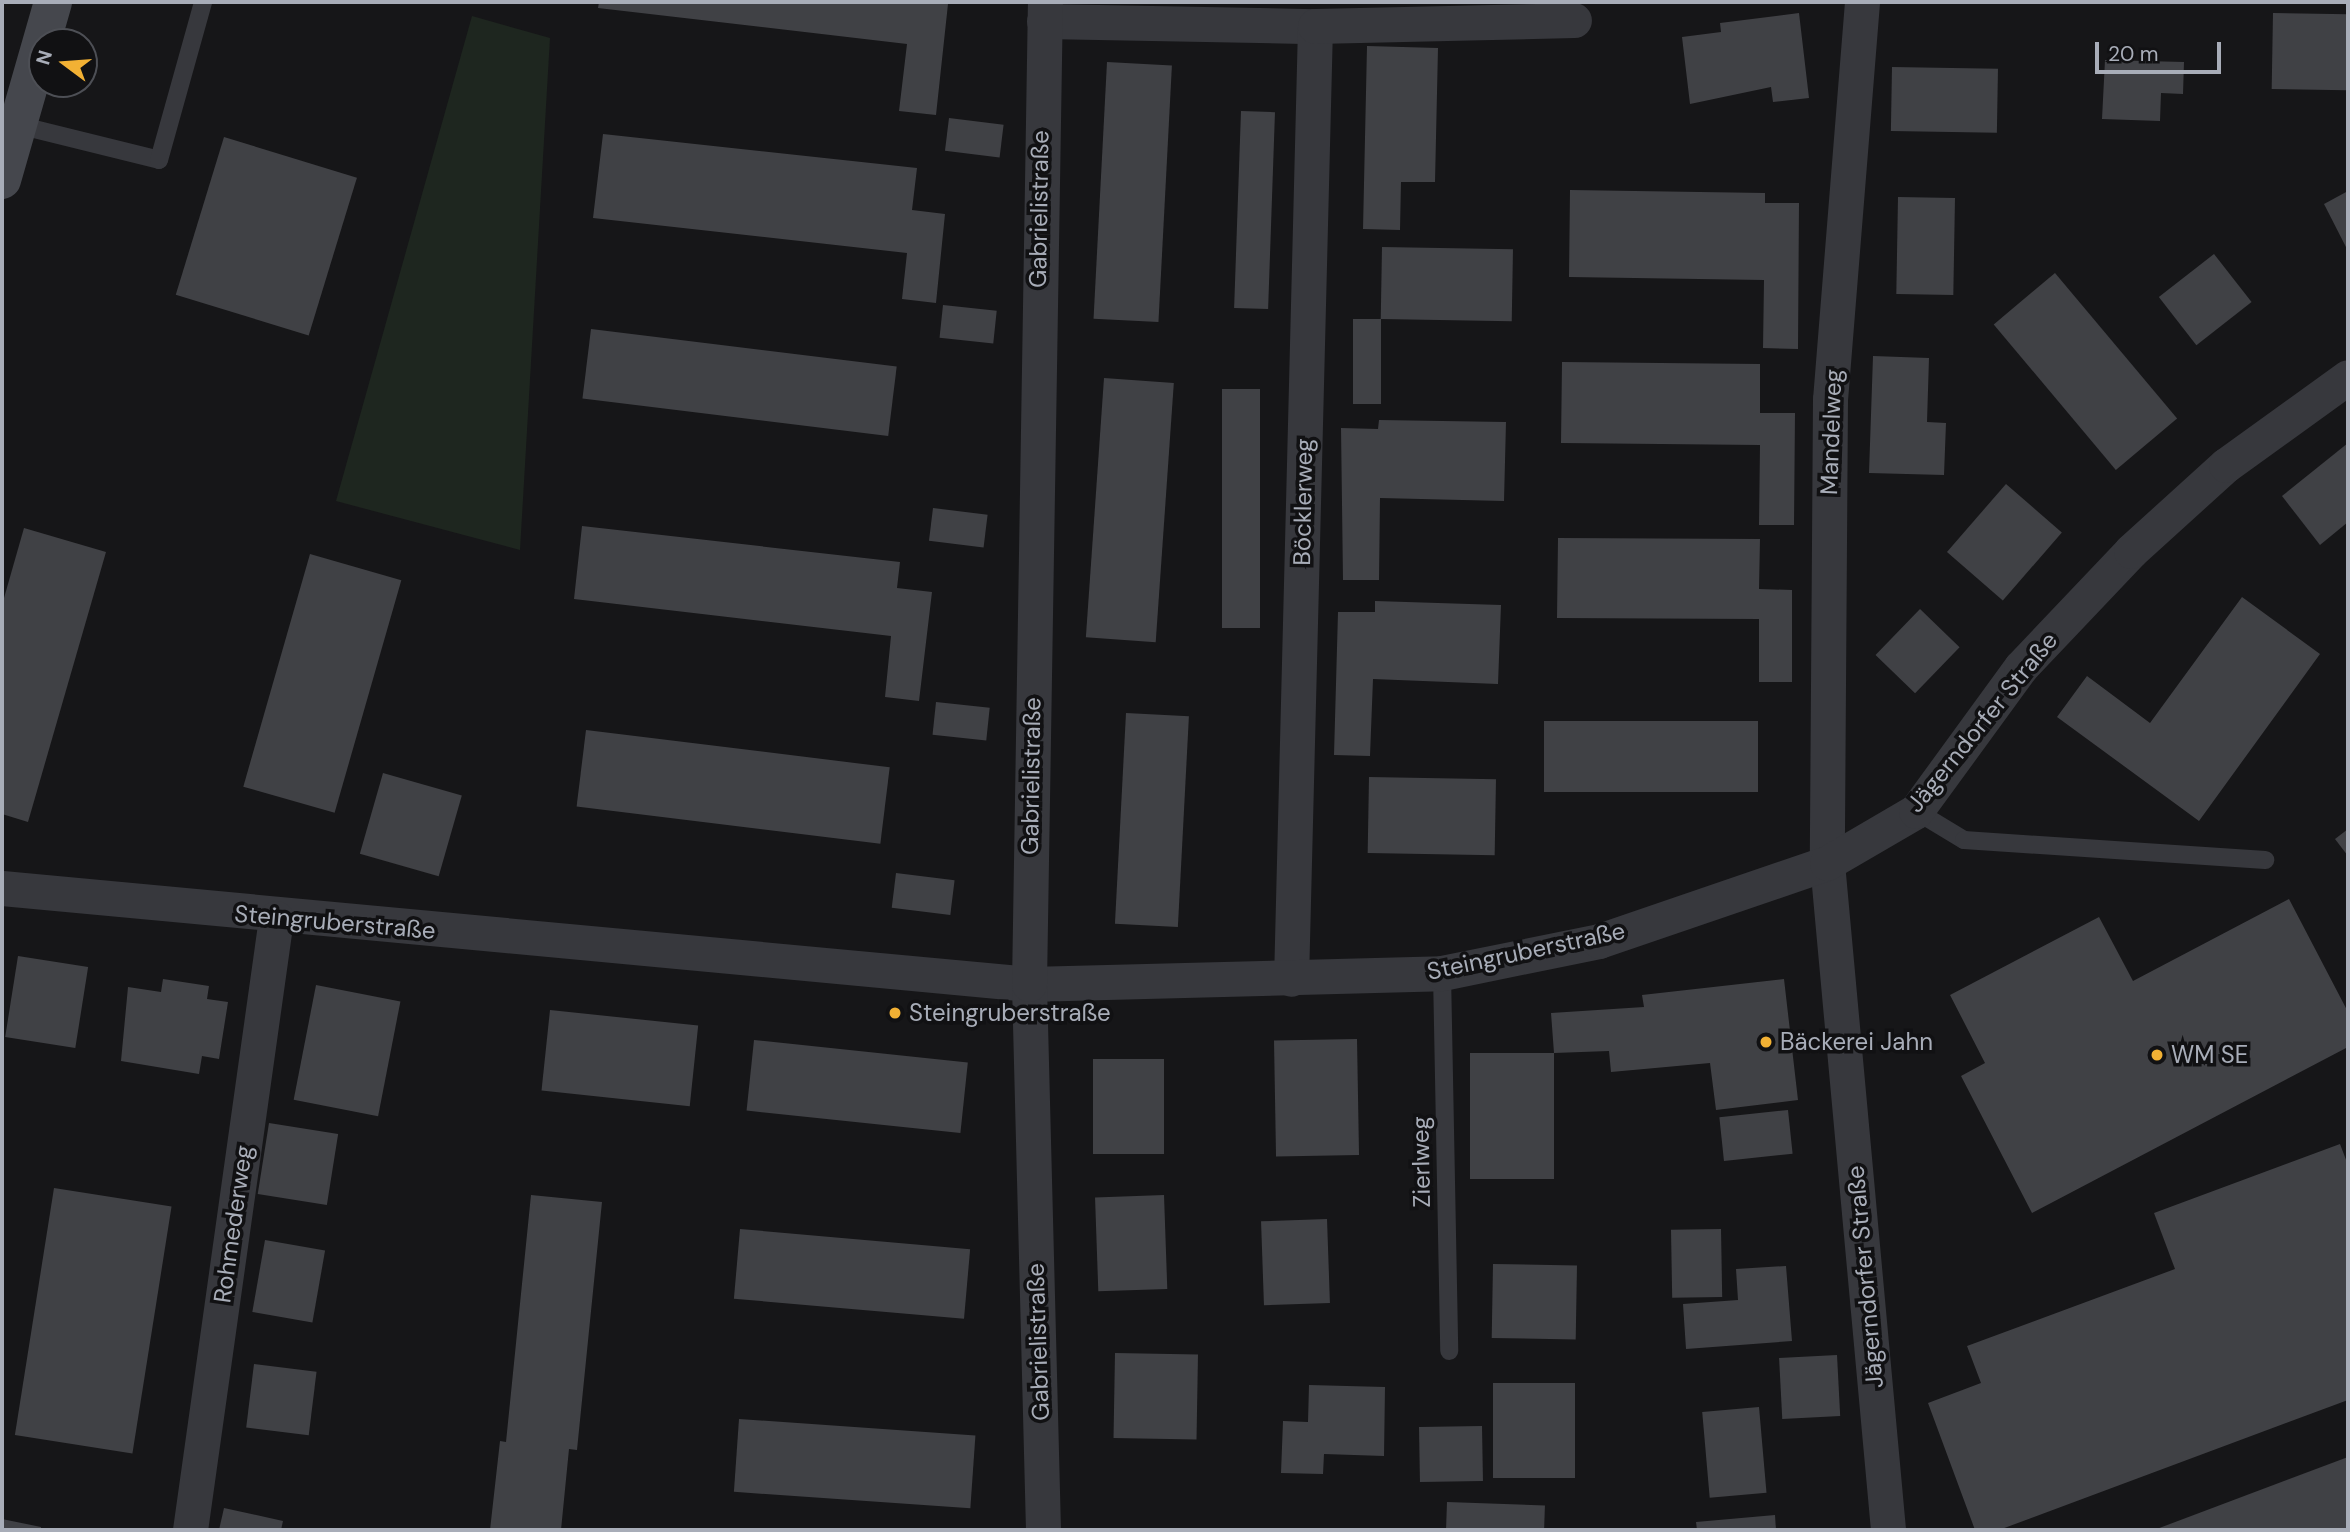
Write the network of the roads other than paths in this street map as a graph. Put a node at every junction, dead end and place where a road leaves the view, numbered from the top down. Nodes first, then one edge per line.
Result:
1 (53, 2) edge
2 (203, 2) edge
3 (1862, 2) edge
4 (1044, 11) edge
5 (1574, 20) dead end
6 (1315, 26) junction
7 (18, 125) junction
8 (2, 180) edge
9 (2348, 377) edge
10 (1916, 810) junction
11 (2265, 860) dead end
12 (1826, 863) junction
13 (2, 888) edge
14 (276, 918) junction
15 (1443, 972) junction
16 (1290, 979) junction
17 (1029, 984) junction
18 (1449, 1350) dead end
19 (190, 1530) edge
20 (1043, 1530) edge
21 (1888, 1530) edge

1 - 7 street
2 - 7 lane
3 - 12 street, Mandelweg
4 - 6 street
4 - 17 street, Gabrielistraße
5 - 6 street
6 - 16 street, Böcklerweg
7 - 8 street
9 - 10 street, Jägerndorfer Straße
10 - 11 lane
10 - 12 street, Jägerndorfer Straße
12 - 15 street, Steingruberstraße
12 - 21 street, Jägerndorfer Straße
13 - 14 street, Steingruberstraße
14 - 17 street, Steingruberstraße
14 - 19 street, Rohmederweg
15 - 16 street, Steingruberstraße
15 - 18 lane, Zierlweg
16 - 17 street, Steingruberstraße
17 - 20 street, Gabrielistraße

